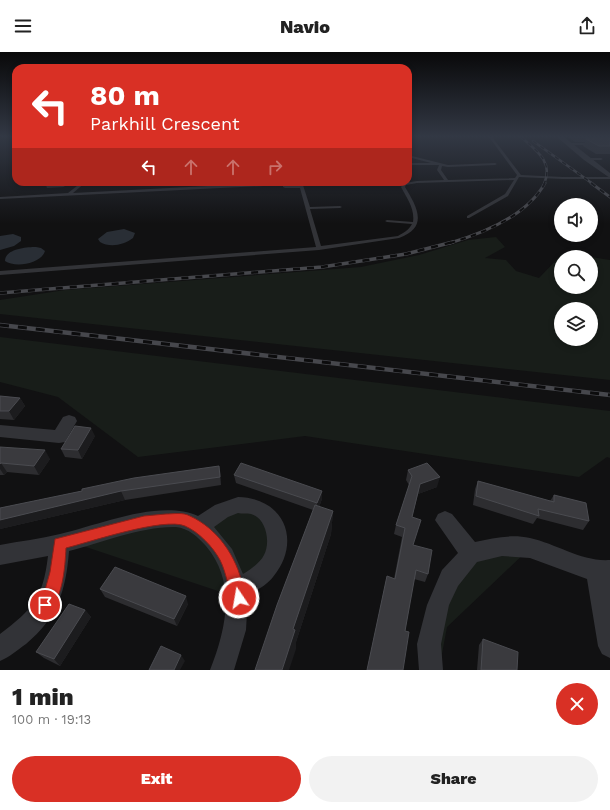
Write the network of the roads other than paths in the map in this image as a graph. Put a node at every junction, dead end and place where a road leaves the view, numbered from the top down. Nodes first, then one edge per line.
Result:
1 (440, 166) edge
2 (510, 166) edge
3 (595, 166) edge
4 (518, 177) junction
5 (610, 177) edge
6 (447, 181) junction
7 (412, 183) edge
8 (79, 186) edge
9 (228, 186) edge
10 (286, 186) edge
11 (405, 186) edge
12 (301, 187) joint
13 (70, 194) junction
14 (0, 198) edge
15 (340, 207) dead end
16 (308, 208) junction
17 (469, 217) dead end
18 (387, 221) dead end
19 (414, 223) junction
20 (319, 248) junction
21 (0, 273) edge
22 (69, 421) dead end
23 (0, 431) edge
24 (445, 520) dead end
25 (198, 527) junction
26 (59, 544) junction
27 (471, 554) junction
28 (0, 555) edge
29 (603, 571) edge
30 (236, 588) junction
31 (610, 646) edge
32 (0, 649) edge
33 (222, 670) edge
34 (431, 670) edge

1 - 6 lane
2 - 4 lane
3 - 5 street
4 - 5 lane
4 - 6 lane
4 - 17 lane
6 - 7 lane
8 - 13 lane
9 - 13 lane
10 - 12 lane
11 - 19 lane
12 - 16 lane
13 - 14 lane
15 - 16 lane
16 - 20 lane
18 - 19 lane
19 - 20 lane
20 - 21 lane
22 - 23 street
24 - 27 street
25 - 26 street
25 - 30 street
25 - 30 street
26 - 28 street
26 - 32 street
27 - 29 street
27 - 34 street
29 - 31 street
30 - 33 street

